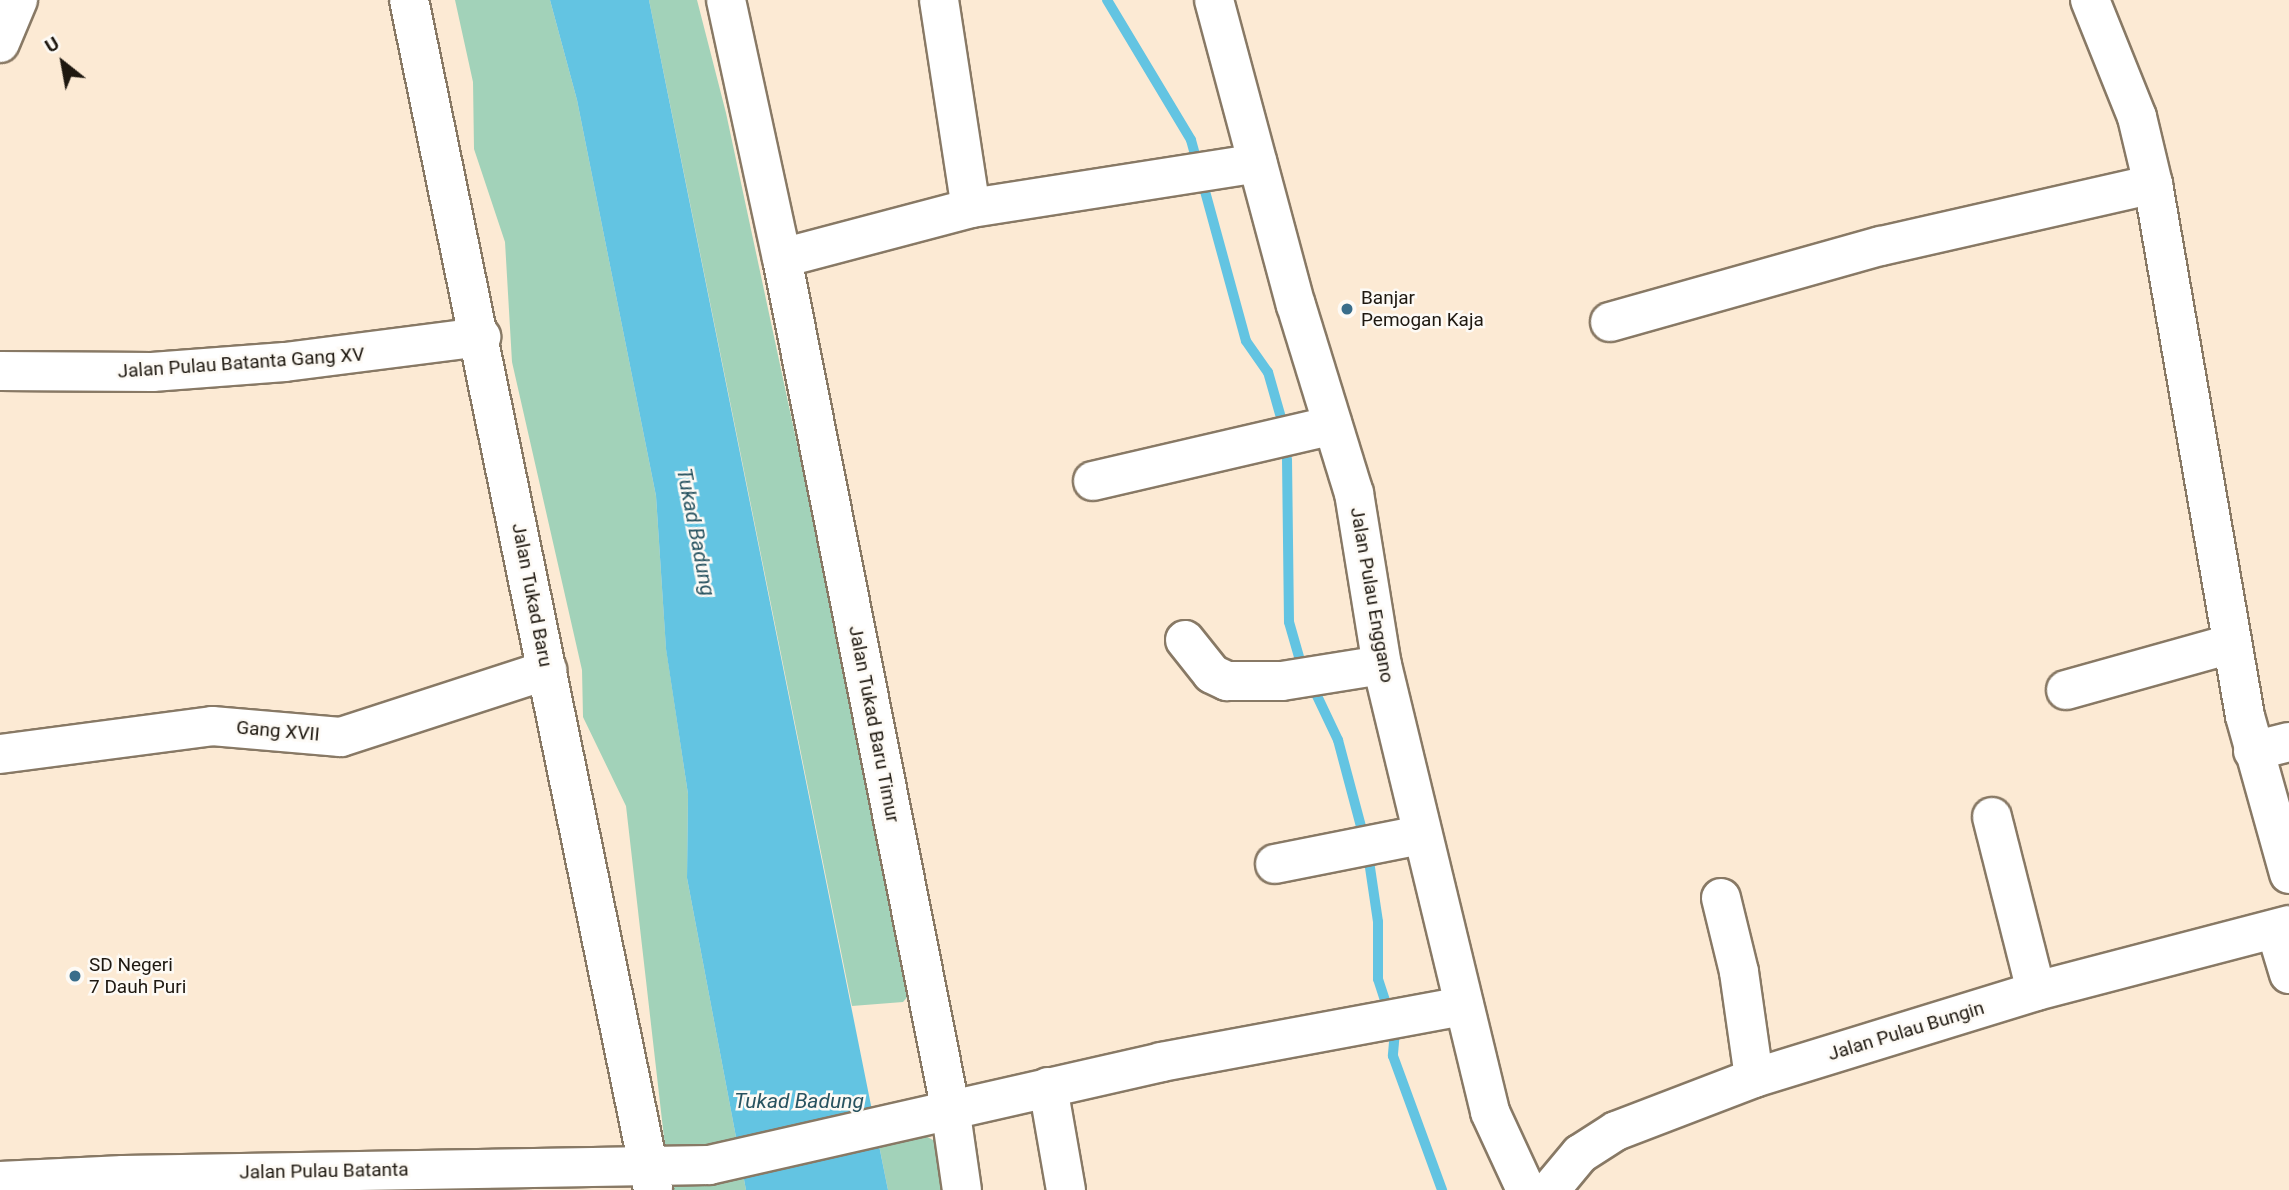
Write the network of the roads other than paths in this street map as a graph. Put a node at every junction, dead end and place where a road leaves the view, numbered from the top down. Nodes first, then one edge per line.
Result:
1 (18, 0) edge
2 (409, 0) edge
3 (726, 0) edge
4 (939, 0) edge
5 (1214, 0) edge
6 (2090, 0) edge
7 (0, 43) edge
8 (1222, 167) junction
9 (2153, 184) junction
10 (971, 208) junction
11 (782, 258) junction
12 (1610, 322) dead end
13 (481, 337) junction
14 (0, 371) edge
15 (1333, 425) junction
16 (1093, 481) dead end
17 (1185, 640) dead end
18 (2231, 644) junction
19 (1382, 665) junction
20 (547, 670) junction
21 (2066, 690) dead end
22 (2271, 747) edge
23 (0, 754) edge
24 (1992, 817) dead end
25 (1408, 838) junction
26 (1275, 864) dead end
27 (2289, 874) edge
28 (1721, 898) dead end
29 (2283, 928) edge
30 (2289, 974) edge
31 (2036, 991) junction
32 (1464, 1006) junction
33 (1754, 1078) junction
34 (1048, 1087) junction
35 (935, 1111) junction
36 (651, 1178) edge
37 (0, 1181) edge
38 (122, 1182) edge
39 (962, 1190) edge
40 (1066, 1190) edge
41 (1526, 1190) edge
42 (1550, 1190) edge

1 - 7 street
2 - 13 street, Jalan Tukad Baru
3 - 11 street, Jalan Tukad Baru Timur
4 - 10 street
5 - 8 street, Jalan Pulau Enggano
6 - 9 street
8 - 10 street
8 - 15 street, Jalan Pulau Enggano
9 - 12 street
9 - 18 street
10 - 11 street
11 - 35 street, Jalan Tukad Baru Timur
13 - 14 street, Jalan Pulau Batanta Gang XV
13 - 20 street, Jalan Tukad Baru
15 - 16 street
15 - 19 street, Jalan Pulau Enggano
17 - 19 street
18 - 21 street
18 - 22 street
19 - 25 street, Jalan Pulau Enggano
20 - 23 street, Gang XVII
20 - 36 street, Jalan Tukad Baru
22 - 27 street
24 - 31 street
25 - 26 street
25 - 32 street, Jalan Pulau Enggano
28 - 33 street
29 - 30 street
29 - 31 street, Jalan Pulau Bungin
31 - 33 street, Jalan Pulau Bungin
32 - 34 street, Jalan Pulau Batanta
32 - 41 street, Jalan Pulau Enggano
33 - 42 street, Jalan Pulau Bungin
34 - 35 street, Jalan Pulau Batanta
34 - 40 street
35 - 36 street, Jalan Pulau Batanta
35 - 39 street, Jalan Tukad Baru Timur
36 - 38 street, Jalan Pulau Batanta
37 - 38 street, Jalan Pulau Batanta

